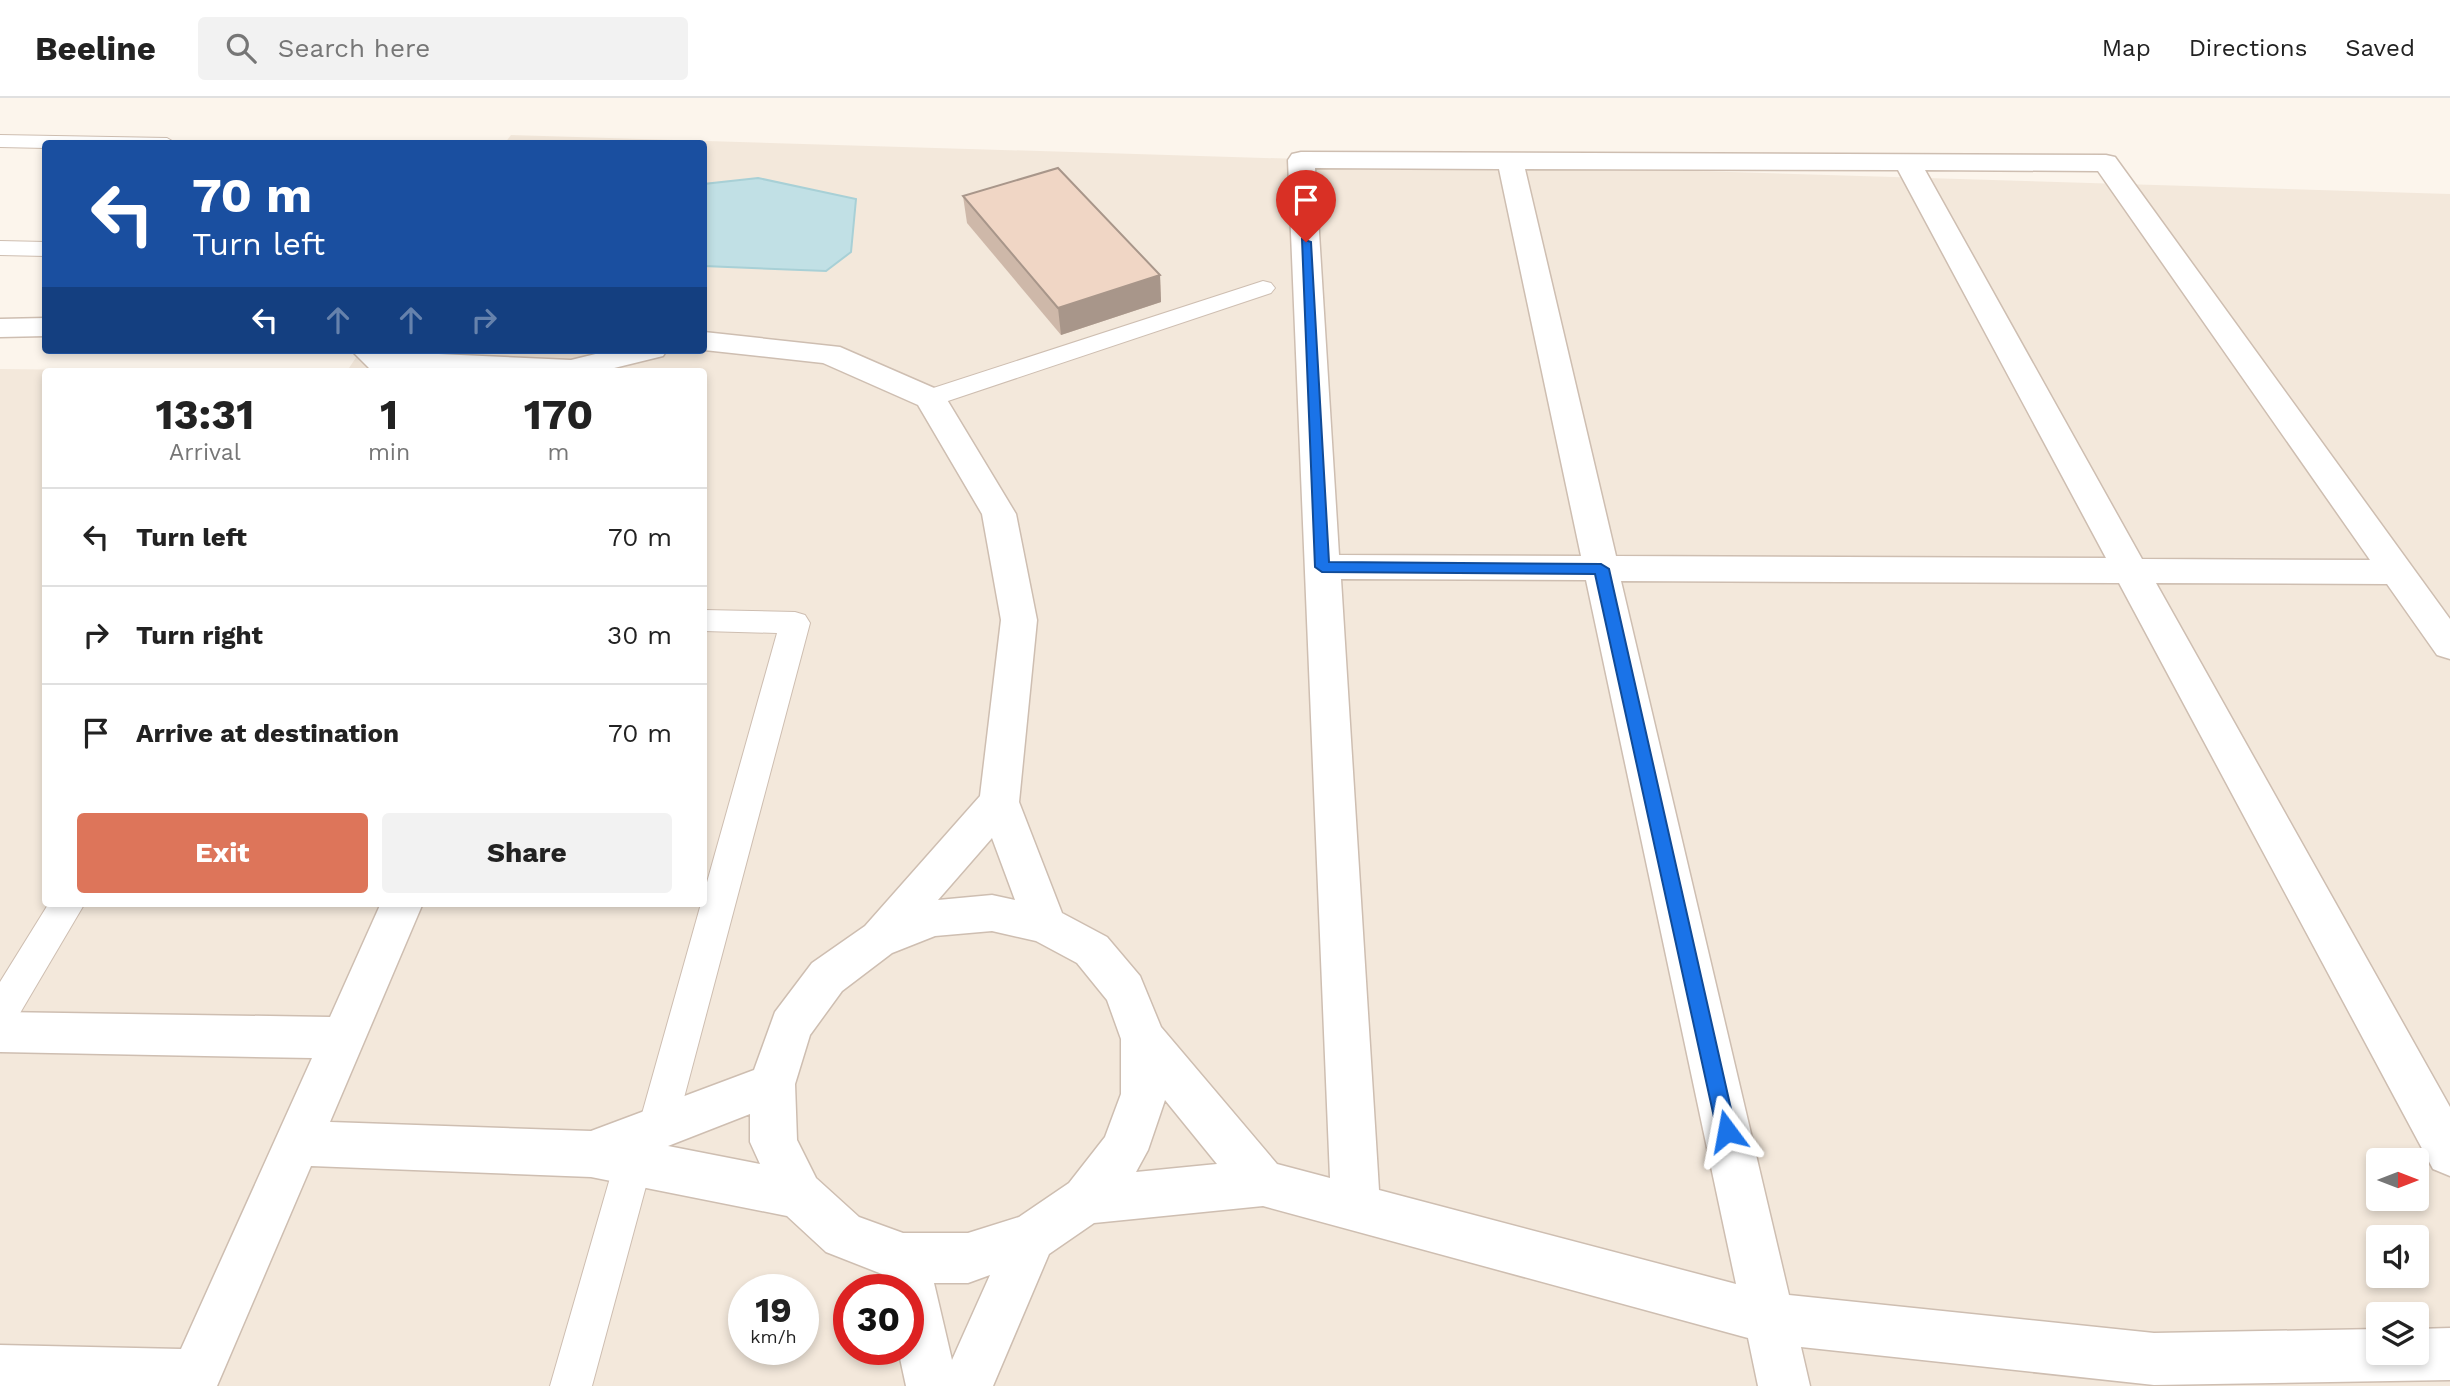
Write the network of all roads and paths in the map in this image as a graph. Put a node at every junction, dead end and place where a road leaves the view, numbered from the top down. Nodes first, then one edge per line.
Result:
1 (0, 141) edge
2 (42, 142) edge
3 (1510, 161) junction
4 (1907, 162) junction
5 (0, 248) edge
6 (42, 249) edge
7 (1263, 288) dead end
8 (42, 327) edge
9 (0, 328) edge
10 (707, 341) edge
11 (371, 354) edge
12 (635, 354) edge
13 (544, 368) edge
14 (575, 368) edge
15 (930, 398) junction
16 (1322, 567) junction
17 (1601, 569) junction
18 (2131, 570) junction
19 (2398, 572) junction
20 (707, 621) edge
21 (2450, 646) edge
22 (999, 802) junction
23 (707, 899) edge
24 (66, 907) edge
25 (400, 907) edge
26 (704, 907) edge
27 (1045, 925) junction
28 (877, 940) junction
29 (0, 1014) edge
30 (0, 1032) edge
31 (343, 1038) junction
32 (1143, 1039) junction
33 (772, 1084) junction
34 (297, 1143) junction
35 (627, 1149) junction
36 (2450, 1153) edge
37 (1263, 1183) junction
38 (799, 1195) junction
39 (1086, 1200) junction
40 (1356, 1208) junction
41 (1032, 1237) junction
42 (903, 1258) junction
43 (1768, 1318) junction
44 (2450, 1354) edge
45 (0, 1371) edge
46 (193, 1380) edge
47 (572, 1386) edge
48 (932, 1386) edge
49 (967, 1386) edge
50 (1784, 1386) edge

1 - 2 lane
3 - 4 street
3 - 16 street
3 - 17 street
4 - 18 street
4 - 19 street
5 - 6 lane
7 - 15 lane
8 - 9 street
10 - 15 street
11 - 13 street
12 - 14 street
15 - 22 street
16 - 17 street
16 - 40 street
17 - 18 street
17 - 43 street
18 - 19 street
18 - 36 street
19 - 21 street
20 - 23 lane
22 - 27 street
22 - 28 street
24 - 29 lane
25 - 31 street
26 - 35 lane
27 - 28 street
27 - 32 street
28 - 33 street
30 - 31 street
31 - 34 street
32 - 37 street
32 - 39 street
33 - 35 street
33 - 38 street
34 - 35 street
34 - 46 street
35 - 38 street
35 - 47 lane
37 - 39 street
37 - 40 street
38 - 42 street
39 - 41 street
40 - 43 street
41 - 42 street
41 - 49 street
42 - 48 street
43 - 44 street
43 - 50 street
45 - 46 street

